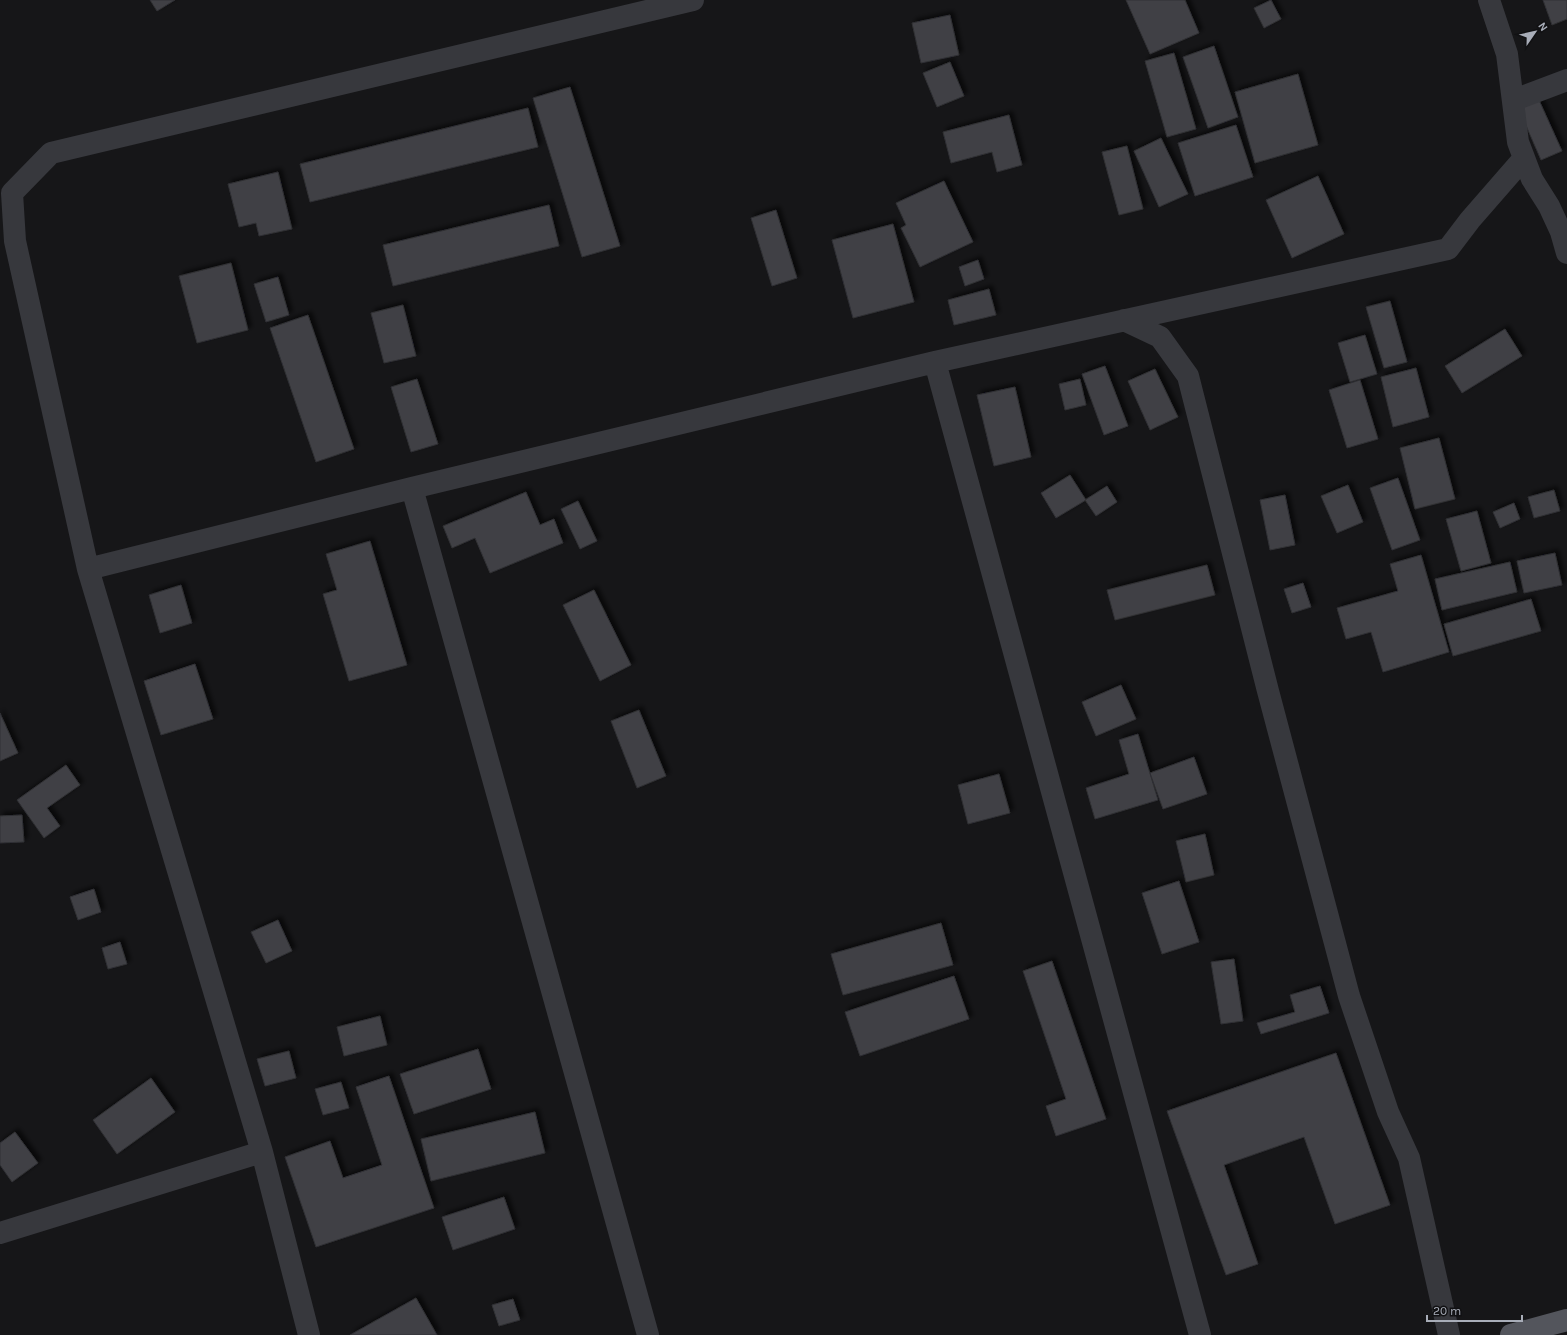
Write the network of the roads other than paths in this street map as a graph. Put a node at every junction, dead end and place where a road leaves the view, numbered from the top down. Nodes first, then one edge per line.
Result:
1 (693, 0) edge
2 (1489, 0) edge
3 (1567, 80) edge
4 (1514, 100) junction
5 (1524, 158) junction
6 (6, 195) edge
7 (1567, 253) edge
8 (1124, 320) junction
9 (935, 362) junction
10 (412, 488) junction
11 (88, 569) junction
12 (262, 1152) junction
13 (0, 1233) edge
14 (1567, 1320) edge
15 (309, 1335) edge
16 (648, 1335) edge
17 (1200, 1335) edge
18 (1449, 1335) edge
19 (1511, 1335) edge

1 - 6 street
2 - 4 street
3 - 4 street
4 - 5 street
5 - 7 street
5 - 8 street
6 - 11 street
8 - 9 street
8 - 18 street
9 - 10 street
9 - 17 street
10 - 11 street
10 - 16 street
11 - 12 street
12 - 13 street
12 - 15 street
14 - 19 main road

